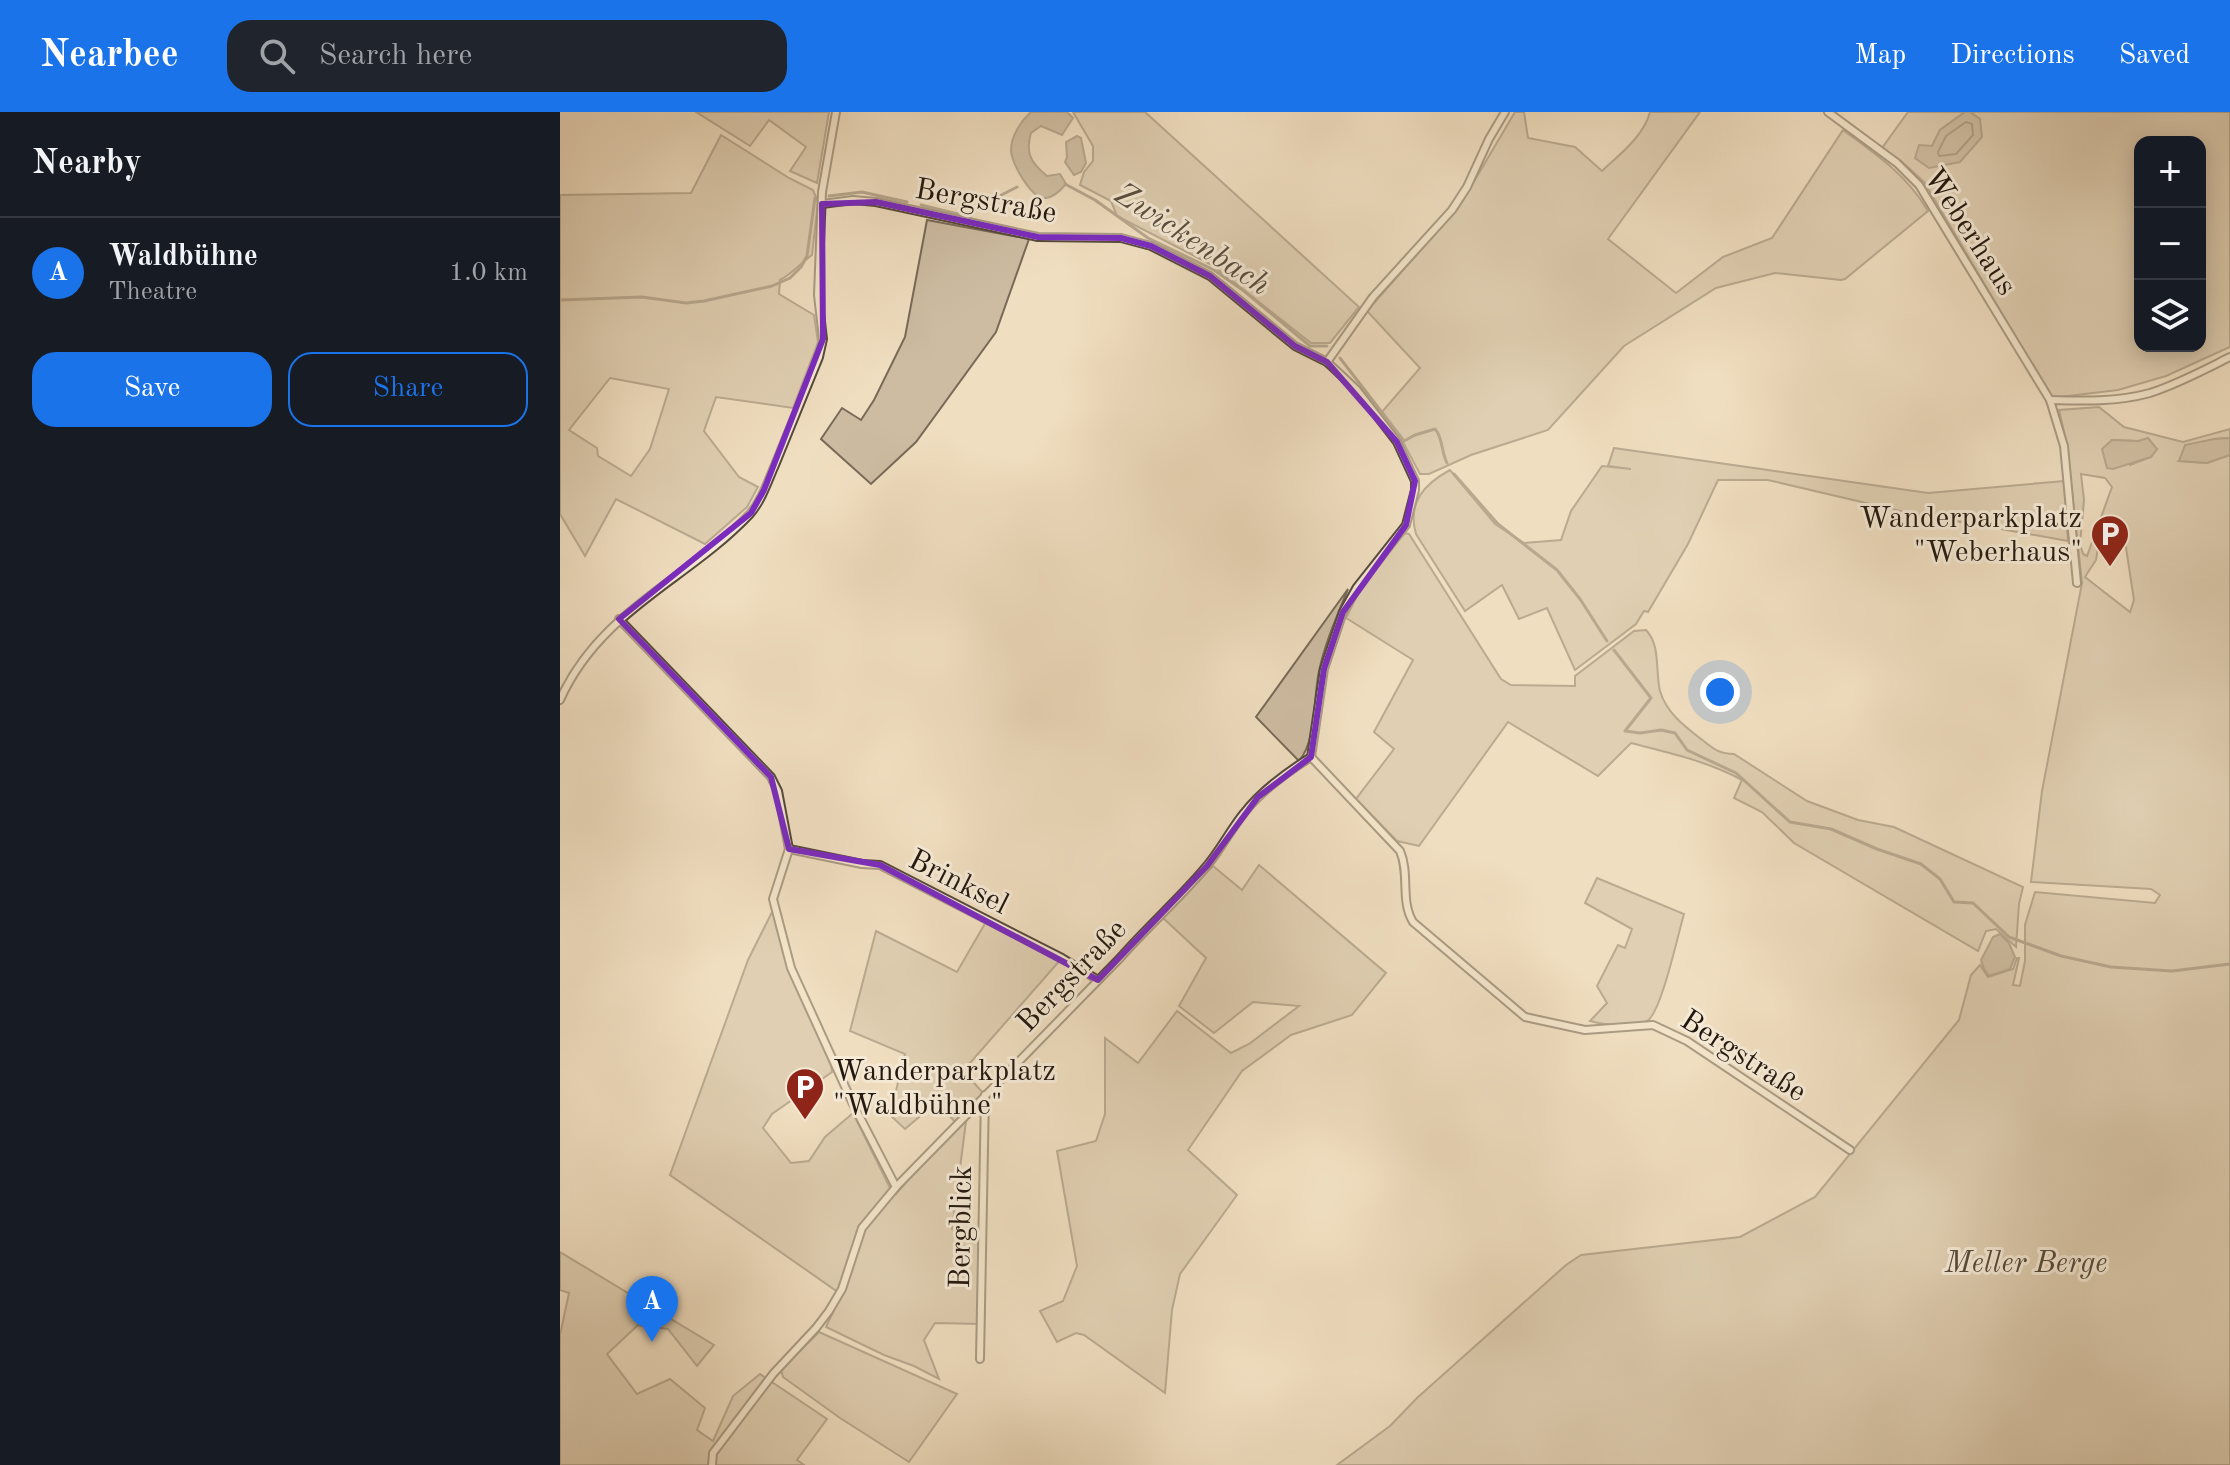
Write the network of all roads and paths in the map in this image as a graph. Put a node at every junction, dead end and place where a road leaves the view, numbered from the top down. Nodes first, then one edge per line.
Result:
1 (836, 112) edge
2 (1505, 112) edge
3 (1828, 112) edge
4 (822, 204) junction
5 (2230, 357) edge
6 (1327, 362) junction
7 (2050, 400) junction
8 (2077, 583) dead end
9 (619, 619) junction
10 (560, 700) edge
11 (1311, 757) junction
12 (789, 849) junction
13 (1098, 980) junction
14 (985, 1095) junction
15 (1850, 1150) dead end
16 (896, 1187) junction
17 (980, 1359) dead end
18 (712, 1465) edge

1 - 4 street
2 - 6 street
3 - 7 street, Weberhaus
4 - 6 street, Bergstraße
4 - 9 street
5 - 7 street
6 - 11 street, Bergstraße
7 - 8 street, Weberhaus
9 - 10 street
9 - 12 street
11 - 13 street, Bergstraße
11 - 15 street, Bergstraße
12 - 13 street, Brinksel
12 - 16 street
13 - 14 street, Bergstraße
14 - 16 street, Bergstraße
14 - 17 street, Bergblick
16 - 18 street, Bergstraße

